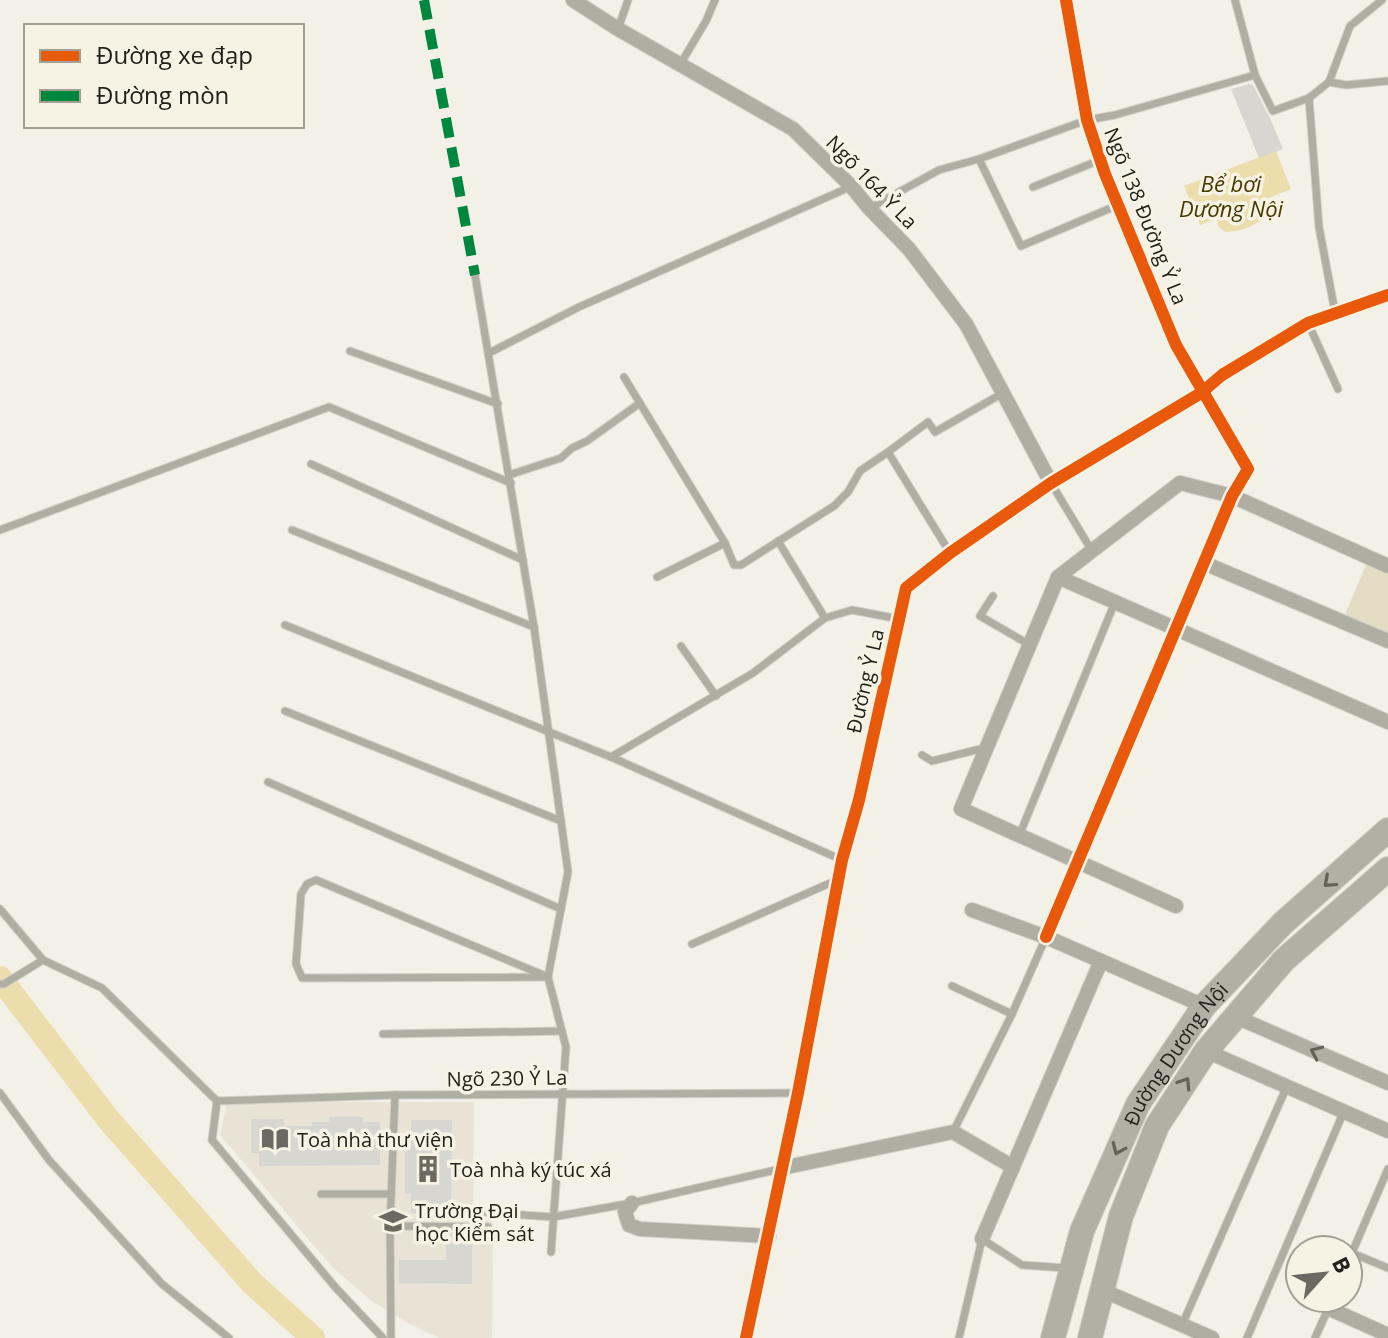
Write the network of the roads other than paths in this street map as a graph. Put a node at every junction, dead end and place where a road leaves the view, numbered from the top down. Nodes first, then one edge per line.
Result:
1 (573, 0) edge
2 (628, 0) edge
3 (715, 0) edge
4 (1066, 0) edge
5 (1235, 0) edge
6 (1379, 1) edge
7 (618, 29) junction
8 (681, 63) junction
9 (1255, 75) junction
10 (1388, 81) edge
11 (1329, 82) junction
12 (1309, 98) junction
13 (1087, 120) junction
14 (979, 159) junction
15 (1100, 160) junction
16 (851, 186) junction
17 (1033, 187) dead end
18 (1118, 205) junction
19 (869, 208) junction
20 (475, 275) dead end
21 (1388, 295) edge
22 (1335, 312) junction
23 (1308, 323) junction
24 (350, 351) dead end
25 (489, 353) junction
26 (624, 377) dead end
27 (1338, 389) dead end
28 (1003, 393) junction
29 (1201, 393) junction
30 (640, 403) junction
31 (498, 404) junction
32 (888, 452) junction
33 (311, 464) dead end
34 (510, 479) junction
35 (1051, 483) junction
36 (1232, 496) junction
37 (0, 530) edge
38 (292, 530) dead end
39 (778, 541) junction
40 (725, 543) junction
41 (1092, 551) junction
42 (950, 553) junction
43 (523, 560) junction
44 (1204, 563) junction
45 (1388, 566) edge
46 (657, 577) dead end
47 (1058, 577) junction
48 (993, 596) dead end
49 (1115, 602) junction
50 (825, 618) junction
51 (899, 619) junction
52 (285, 625) dead end
53 (534, 627) junction
54 (1177, 629) junction
55 (1388, 641) edge
56 (1030, 645) junction
57 (681, 646) dead end
58 (716, 696) junction
59 (285, 711) dead end
60 (1384, 715) edge
61 (549, 731) junction
62 (986, 748) junction
63 (922, 755) dead end
64 (611, 757) junction
65 (268, 782) dead end
66 (561, 821) junction
67 (1019, 836) junction
68 (1385, 840) edge
69 (842, 860) junction
70 (1078, 862) junction
71 (1388, 869) edge
72 (839, 879) junction
73 (1176, 906) dead end
74 (0, 909) edge
75 (561, 909) junction
76 (972, 910) dead end
77 (1046, 937) junction
78 (692, 944) dead end
79 (43, 960) junction
80 (1101, 961) junction
81 (548, 977) junction
82 (0, 984) edge
83 (952, 986) dead end
84 (1204, 1006) junction
85 (1012, 1014) junction
86 (1236, 1017) junction
87 (562, 1031) junction
88 (383, 1034) dead end
89 (1206, 1051) junction
90 (1388, 1083) edge
91 (1287, 1086) junction
92 (0, 1093) edge
93 (562, 1093) junction
94 (798, 1093) junction
95 (395, 1095) junction
96 (217, 1101) junction
97 (1344, 1111) junction
98 (1388, 1131) edge
99 (953, 1132) junction
100 (1013, 1167) junction
101 (782, 1168) junction
102 (1388, 1169) edge
103 (1378, 1192) junction
104 (321, 1194) dead end
105 (391, 1194) junction
106 (1388, 1196) edge
107 (632, 1203) junction
108 (480, 1212) dead end
109 (553, 1217) junction
110 (390, 1226) junction
111 (488, 1227) dead end
112 (1360, 1234) edge
113 (769, 1236) junction
114 (982, 1239) junction
115 (551, 1252) dead end
116 (1364, 1258) edge
117 (1072, 1268) junction
118 (1388, 1268) edge
119 (1102, 1290) junction
120 (1325, 1314) edge
121 (1350, 1314) edge
122 (1182, 1325) junction
123 (1388, 1335) edge
124 (229, 1338) edge
125 (383, 1338) edge
126 (391, 1338) edge
127 (746, 1338) edge
128 (959, 1338) edge
129 (1053, 1338) edge
130 (1090, 1338) edge
131 (1212, 1338) edge
132 (1247, 1338) edge
133 (1315, 1338) edge

1 - 7 street, Ngõ 164 Ỷ La
2 - 7 lane
3 - 8 lane
4 - 13 street, Ngõ 138 Đường Ỷ La
5 - 9 lane
6 - 11 lane
7 - 8 street, Ngõ 164 Ỷ La
8 - 16 street, Ngõ 164 Ỷ La
9 - 12 lane
9 - 13 lane
10 - 11 lane
11 - 12 lane
12 - 22 lane
13 - 14 lane
13 - 15 street, Ngõ 138 Đường Ỷ La
14 - 18 lane
14 - 19 lane
15 - 17 lane
15 - 18 street, Ngõ 138 Đường Ỷ La
16 - 19 street, Ngõ 164 Ỷ La
16 - 25 lane
18 - 29 street, Ngõ 138 Đường Ỷ La
19 - 28 street, Ngõ 164 Ỷ La
20 - 25 lane
21 - 22 street, Đường Ỷ La
22 - 23 street, Đường Ỷ La
23 - 27 lane
23 - 29 street, Đường Ỷ La
24 - 31 lane
25 - 31 lane
26 - 30 lane
28 - 32 lane
28 - 35 street, Ngõ 164 Ỷ La
29 - 35 street, Đường Ỷ La
29 - 36 street, Ngõ 138 Đường Ỷ La
30 - 34 lane
30 - 40 lane
31 - 34 lane
32 - 39 lane
32 - 42 lane
33 - 43 lane
34 - 37 lane
34 - 43 lane
35 - 41 lane
35 - 42 street, Đường Ỷ La
36 - 41 street
36 - 44 street
36 - 45 street
38 - 53 lane
39 - 40 lane
39 - 50 lane
40 - 46 lane
41 - 47 street
42 - 51 street, Đường Ỷ La
43 - 53 lane
44 - 54 street
44 - 55 street
47 - 49 street
47 - 56 street
48 - 56 lane
49 - 54 street
49 - 67 lane
50 - 51 lane
50 - 58 lane
51 - 69 street, Đường Ỷ La
52 - 61 lane
53 - 61 lane
54 - 60 street
54 - 70 street
56 - 62 street
57 - 58 lane
58 - 64 lane
59 - 66 lane
61 - 64 lane
61 - 66 lane
62 - 63 lane
62 - 67 street
64 - 69 lane
65 - 75 lane
66 - 75 lane
67 - 70 street
68 -> 84 main road, Đường Dương Nội
69 - 72 street, Đường Ỷ La
70 - 73 street
70 - 77 street
71 - 86 main road, Đường Dương Nội
72 - 78 lane
72 - 94 street, Đường Ỷ La
74 - 79 lane
75 - 81 lane
76 - 77 street
77 - 80 street
77 - 85 lane
79 - 82 lane
79 - 96 lane
80 - 84 street
80 - 100 street
81 - 81 lane
81 - 87 lane
83 - 85 lane
84 -> 117 main road, Đường Dương Nội
85 - 99 lane
86 - 89 main road, Đường Dương Nội
90 -> 86 street
87 - 88 lane
87 - 93 lane
89 - 91 street
119 -> 89 main road, Đường Dương Nội
91 - 97 street
91 - 122 lane
92 - 124 lane
93 - 94 lane, Ngõ 230 Ỷ La
93 - 95 lane, Ngõ 230 Ỷ La
93 - 109 lane
94 - 101 street, Đường Ỷ La
95 - 96 lane, Ngõ 230 Ỷ La
95 - 105 lane
96 - 125 lane
97 - 98 street
97 - 132 lane
99 - 100 street
99 - 101 street
100 - 114 street
101 - 107 lane
101 - 113 street, Đường Ỷ La
102 - 103 lane
103 - 106 lane
103 - 112 lane
104 - 105 lane
105 - 110 lane
107 - 109 lane
107 - 113 street
108 - 109 lane
109 - 115 lane
110 - 111 lane
110 - 126 lane
113 - 127 street, Đường Ỷ La
114 - 117 lane
114 - 128 lane
116 - 118 lane
117 - 129 main road, Đường Dương Nội
119 - 122 street
119 - 130 main road, Đường Dương Nội
120 - 133 lane
121 - 123 street
122 - 131 street

